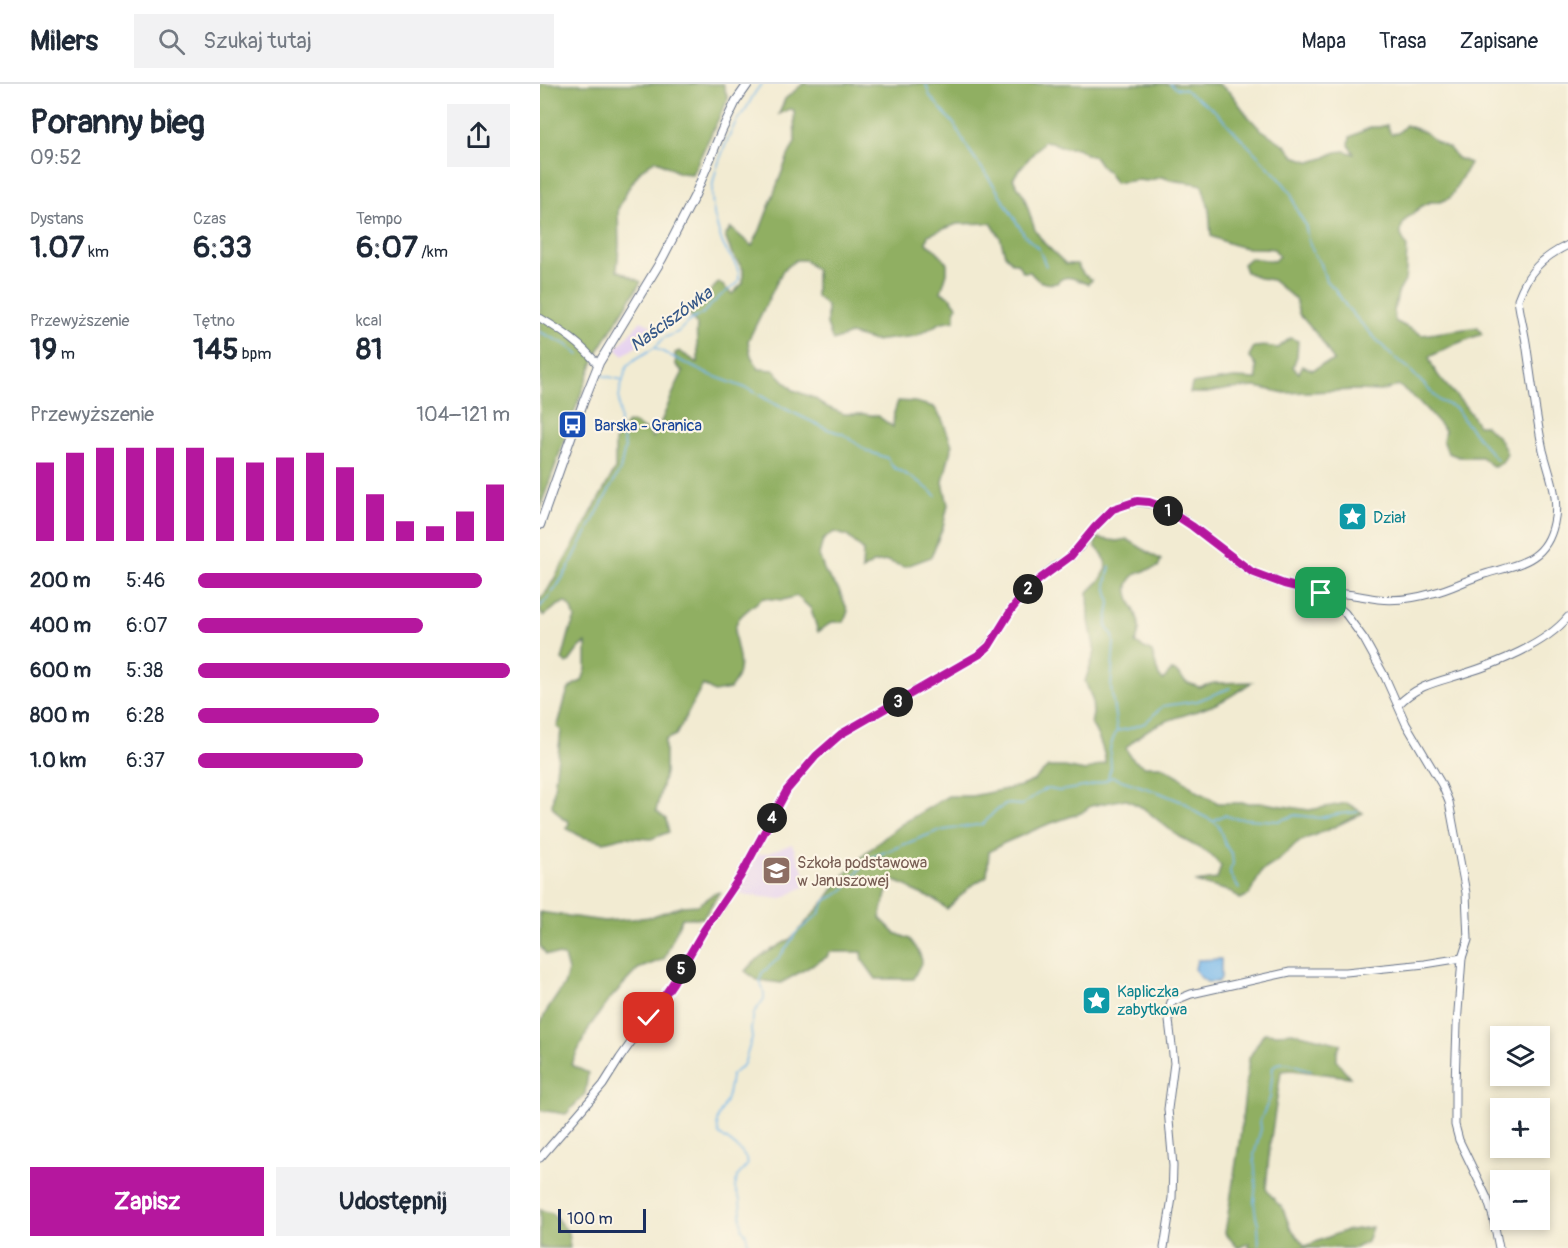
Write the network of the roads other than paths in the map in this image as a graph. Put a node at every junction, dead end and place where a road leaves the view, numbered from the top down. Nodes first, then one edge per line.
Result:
1 (748, 84) edge
2 (1568, 245) edge
3 (540, 318) edge
4 (599, 364) junction
5 (540, 525) edge
6 (1321, 593) junction
7 (1568, 617) edge
8 (1398, 705) junction
9 (1462, 958) junction
10 (540, 1158) edge
11 (1164, 1248) edge
12 (1499, 1248) edge

1 - 4 street
2 - 6 street
3 - 4 street
4 - 5 street
6 - 8 street
6 - 10 street
7 - 8 street
8 - 9 street
9 - 11 street
9 - 12 street

